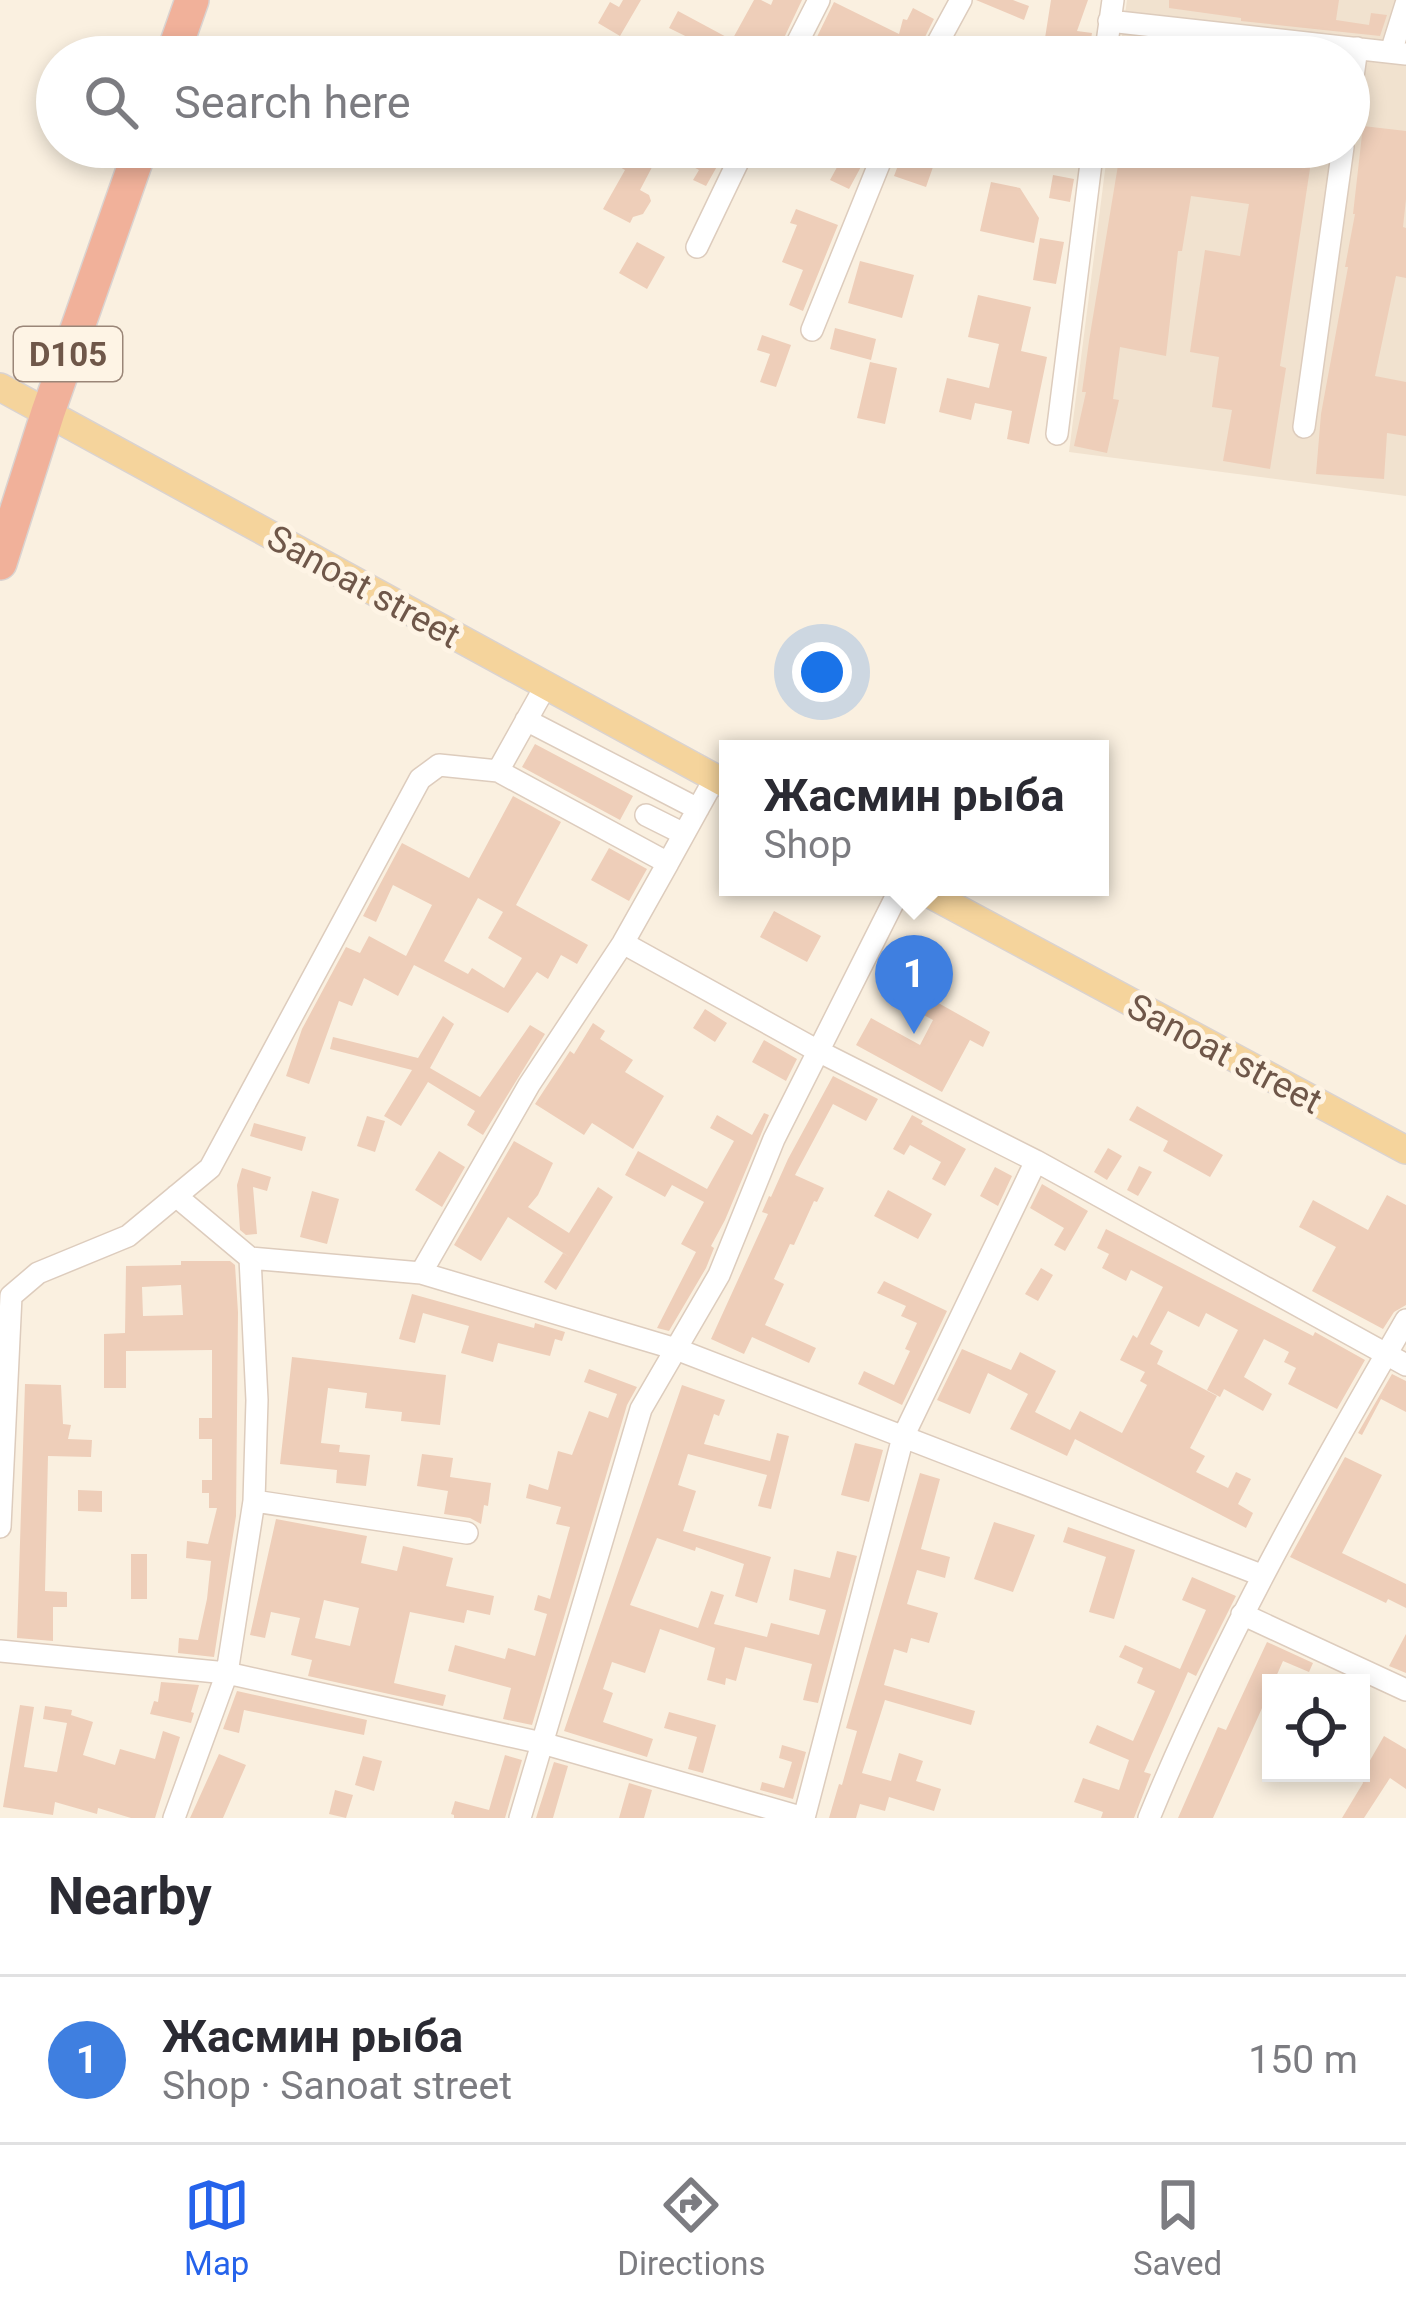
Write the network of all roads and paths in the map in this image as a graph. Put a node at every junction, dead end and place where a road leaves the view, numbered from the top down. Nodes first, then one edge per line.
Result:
1 (192, 0) edge
2 (818, 0) edge
3 (961, 0) edge
4 (1406, 4) edge
5 (1111, 11) edge
6 (179, 36) edge
7 (800, 36) edge
8 (941, 36) edge
9 (1277, 36) edge
10 (1398, 53) edge
11 (134, 168) edge
12 (735, 168) edge
13 (878, 168) edge
14 (1090, 168) edge
15 (1340, 168) edge
16 (697, 247) dead end
17 (812, 330) dead end
18 (0, 387) edge
19 (48, 412) junction
20 (1304, 427) dead end
21 (1057, 434) dead end
22 (0, 563) edge
23 (545, 687) junction
24 (526, 720) junction
25 (498, 771) junction
26 (719, 780) edge
27 (719, 785) edge
28 (698, 809) junction
29 (646, 815) dead end
30 (684, 834) junction
31 (668, 863) junction
32 (896, 896) edge
33 (934, 896) edge
34 (623, 943) junction
35 (818, 1051) junction
36 (1406, 1150) edge
37 (1036, 1161) junction
38 (176, 1196) junction
39 (250, 1258) junction
40 (421, 1273) junction
41 (1406, 1320) edge
42 (676, 1349) junction
43 (1396, 1360) edge
44 (903, 1437) junction
45 (254, 1501) junction
46 (0, 1527) edge
47 (467, 1533) dead end
48 (1261, 1575) junction
49 (1242, 1614) junction
50 (0, 1651) edge
51 (227, 1672) junction
52 (1406, 1690) edge
53 (542, 1743) junction
54 (174, 1818) edge
55 (520, 1818) edge
56 (804, 1818) edge
57 (1149, 1818) edge

1 - 6 highway
2 - 7 street
3 - 8 street
4 - 10 street
5 - 9 street
11 - 19 highway, D105
12 - 16 street
13 - 17 street
14 - 21 street
15 - 20 street
18 - 19 main road, Sanoat street
19 - 22 highway, D105
19 - 23 main road, Sanoat street
23 - 24 street
23 - 26 main road, Sanoat street
24 - 25 street
24 - 28 street
25 - 31 street
25 - 38 street
27 - 28 street
28 - 30 street
29 - 30 street
30 - 31 street
31 - 34 street
32 - 35 street
33 - 36 main road, Sanoat street
34 - 35 street
34 - 40 street
35 - 37 street
35 - 42 street
37 - 43 street
37 - 44 street
38 - 39 street
38 - 46 street
39 - 40 street
39 - 45 street
40 - 42 street
41 - 43 street
42 - 44 street
42 - 53 street
43 - 48 street
44 - 48 street
44 - 56 street
45 - 47 street
45 - 51 street
48 - 49 street
49 - 52 street
49 - 57 street
50 - 51 street
51 - 53 street
51 - 54 street
53 - 55 street
53 - 56 street

